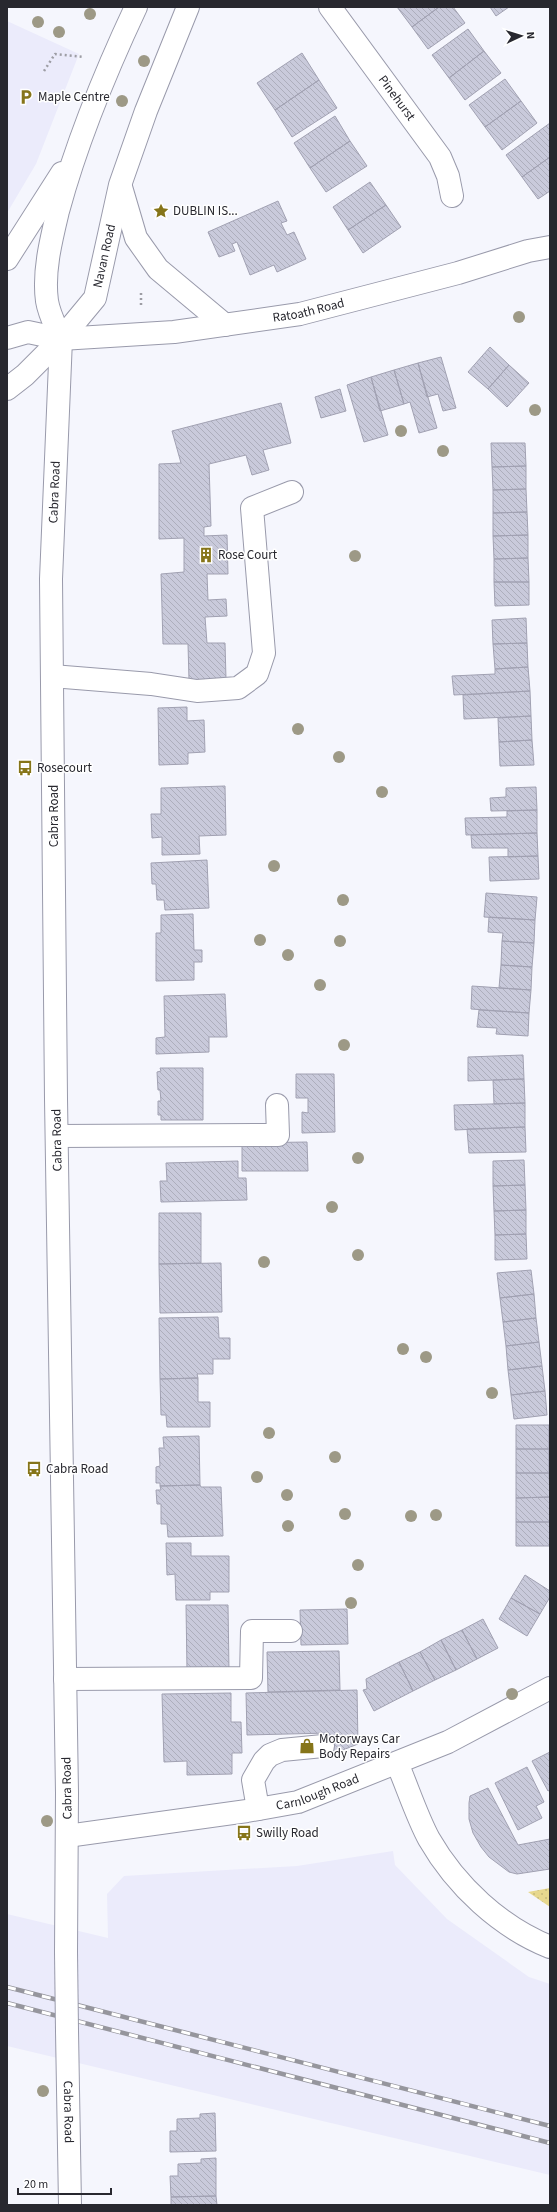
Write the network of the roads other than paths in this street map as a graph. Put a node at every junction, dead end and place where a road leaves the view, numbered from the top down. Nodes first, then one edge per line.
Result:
1 (136, 7) edge
2 (188, 7) edge
3 (330, 7) edge
4 (74, 154) junction
5 (120, 185) junction
6 (452, 196) dead end
7 (550, 247) edge
8 (7, 259) edge
9 (225, 325) junction
10 (7, 338) edge
11 (61, 338) junction
12 (7, 389) edge
13 (292, 492) dead end
14 (52, 676) junction
15 (277, 1105) dead end
16 (57, 1136) junction
17 (291, 1631) dead end
18 (65, 1679) junction
19 (550, 1688) edge
20 (324, 1746) dead end
21 (397, 1763) junction
22 (258, 1809) junction
23 (67, 1836) junction
24 (550, 1947) edge
25 (70, 2205) edge

1 - 4 main road
2 - 5 main road, Navan Road
3 - 6 main road, Pinehurst
4 - 8 main road
4 - 11 main road
5 - 9 main road
5 - 11 main road, Navan Road
7 - 9 main road, Ratoath Road
9 - 11 main road, Ratoath Road
10 - 11 main road, Ratoath Road
11 - 12 main road, Navan Road
11 - 14 main road, Cabra Road
13 - 14 main road
14 - 16 main road, Cabra Road
15 - 16 main road
16 - 18 main road, Cabra Road
17 - 18 main road
18 - 23 main road, Cabra Road
19 - 21 main road, Carnlough Road
20 - 22 main road
21 - 22 main road, Carnlough Road
21 - 24 main road
22 - 23 main road, Carnlough Road
23 - 25 main road, Cabra Road, bridge

